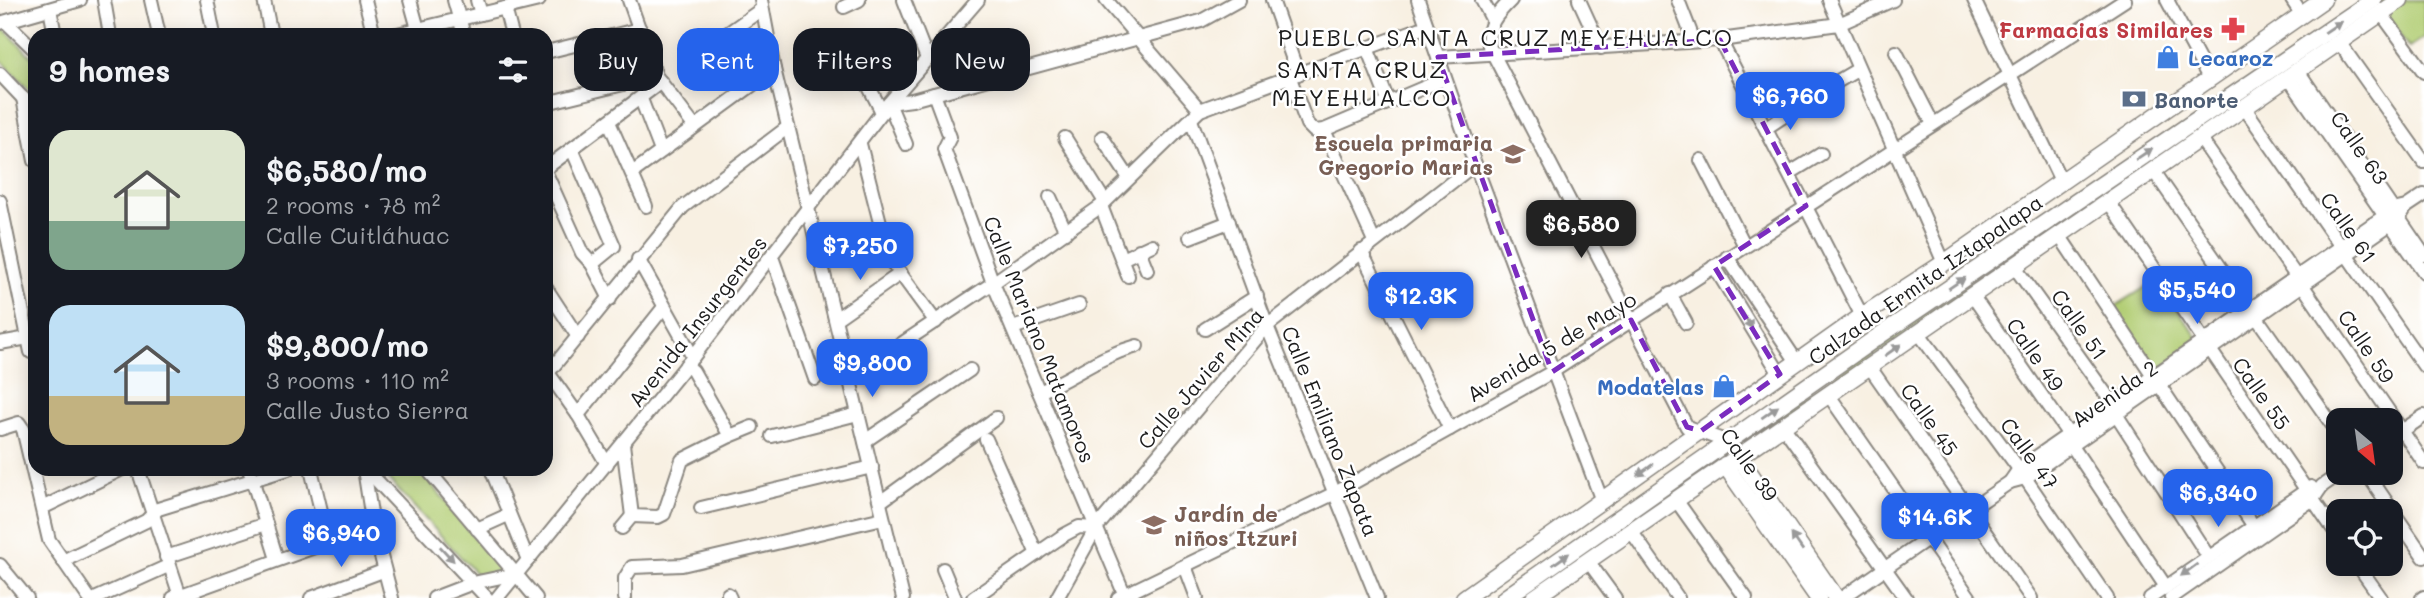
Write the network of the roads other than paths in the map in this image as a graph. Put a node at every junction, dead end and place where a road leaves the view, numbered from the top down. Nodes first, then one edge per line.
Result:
1 (80, 0) edge
2 (104, 0) edge
3 (152, 0) edge
4 (207, 0) edge
5 (264, 0) edge
6 (365, 0) edge
7 (410, 0) edge
8 (454, 0) edge
9 (477, 0) edge
10 (539, 0) edge
11 (629, 0) edge
12 (859, 0) edge
13 (904, 0) edge
14 (978, 0) edge
15 (1106, 0) edge
16 (1240, 0) edge
17 (1272, 0) edge
18 (1418, 0) edge
19 (1482, 0) edge
20 (1511, 0) edge
21 (1579, 0) edge
22 (1678, 0) edge
23 (1829, 0) edge
24 (1893, 0) edge
25 (1974, 0) edge
26 (2125, 0) edge
27 (2167, 0) edge
28 (2292, 0) edge
29 (2323, 0) edge
30 (2400, 0) edge
31 (520, 2) edge
32 (762, 5) edge
33 (30, 6) edge
34 (2377, 6) edge
35 (844, 7) dead end
36 (505, 8) junction
37 (50, 9) junction
38 (481, 14) junction
39 (2302, 15) junction
40 (459, 19) junction
41 (1492, 19) junction
42 (3, 22) edge
43 (1839, 24) junction
44 (1427, 26) junction
45 (54, 28) edge
46 (109, 28) edge
47 (158, 28) edge
48 (213, 28) edge
49 (270, 28) edge
50 (372, 28) edge
51 (418, 28) edge
52 (422, 28) edge
53 (462, 28) edge
54 (510, 28) edge
55 (640, 28) edge
56 (732, 28) edge
57 (766, 28) edge
58 (1137, 39) junction
59 (1720, 40) junction
60 (1694, 41) junction
61 (2339, 42) junction
62 (28, 44) edge
63 (574, 45) edge
64 (1601, 47) junction
65 (1367, 48) junction
66 (553, 50) edge
67 (1896, 52) dead end
68 (1493, 53) junction
69 (926, 56) junction
70 (1438, 57) junction
71 (1857, 70) junction
72 (2424, 72) edge
73 (2009, 73) junction
74 (0, 74) edge
75 (2293, 74) junction
76 (1294, 76) junction
77 (1444, 79) junction
78 (2210, 80) junction
79 (663, 84) edge
80 (779, 90) edge
81 (602, 91) edge
82 (648, 91) edge
83 (743, 91) edge
84 (873, 91) edge
85 (934, 94) junction
86 (1816, 94) dead end
87 (23, 98) junction
88 (640, 99) junction
89 (1388, 101) junction
90 (553, 102) edge
91 (28, 103) edge
92 (885, 107) junction
93 (2244, 107) junction
94 (1796, 108) dead end
95 (1200, 110) junction
96 (1191, 120) junction
97 (609, 122) junction
98 (1932, 122) junction
99 (28, 124) edge
100 (694, 126) junction
101 (788, 127) junction
102 (1766, 128) junction
103 (1324, 130) junction
104 (1101, 137) dead end
105 (1065, 138) dead end
106 (2200, 138) junction
107 (860, 144) junction
108 (906, 144) dead end
109 (572, 149) junction
110 (1892, 149) junction
111 (661, 151) junction
112 (1821, 154) dead end
113 (1701, 160) dead end
114 (2424, 162) edge
115 (1475, 164) junction
116 (553, 165) edge
117 (2153, 170) junction
118 (632, 173) junction
119 (1790, 173) junction
120 (1129, 178) junction
121 (2061, 181) junction
122 (553, 187) edge
123 (2424, 195) edge
124 (1050, 197) dead end
125 (0, 201) edge
126 (2108, 201) junction
127 (1103, 204) junction
128 (646, 206) dead end
129 (1806, 206) junction
130 (810, 208) junction
131 (2394, 215) junction
132 (1229, 222) junction
133 (1066, 232) junction
134 (2059, 235) junction
135 (1190, 237) dead end
136 (1374, 241) junction
137 (1152, 245) dead end
138 (1745, 246) junction
139 (1139, 250) junction
140 (1362, 251) junction
141 (2342, 252) junction
142 (2424, 255) edge
143 (772, 257) junction
144 (1727, 257) junction
145 (638, 259) junction
146 (1122, 259) junction
147 (1944, 263) junction
148 (592, 264) junction
149 (1714, 266) junction
150 (2014, 266) junction
151 (1147, 270) dead end
152 (2424, 272) edge
153 (901, 273) junction
154 (1128, 276) dead end
155 (2300, 281) junction
156 (993, 283) junction
157 (1670, 294) junction
158 (1972, 295) junction
159 (1257, 296) junction
160 (553, 299) edge
161 (610, 299) junction
162 (1079, 305) dead end
163 (664, 307) junction
164 (2253, 314) junction
165 (1862, 316) junction
166 (837, 318) junction
167 (1631, 320) junction
168 (936, 322) junction
169 (1686, 323) dead end
170 (1268, 326) junction
171 (1013, 328) junction
172 (1205, 329) dead end
173 (1918, 332) junction
174 (578, 337) junction
175 (28, 338) joint
176 (0, 343) edge
177 (1137, 346) dead end
178 (2206, 346) junction
179 (690, 361) junction
180 (1797, 362) junction
181 (1869, 366) junction
182 (2424, 366) edge
183 (553, 370) edge
184 (971, 370) dead end
185 (1552, 372) junction
186 (1780, 374) junction
187 (850, 378) junction
188 (815, 379) dead end
189 (2158, 380) junction
190 (553, 383) edge
191 (1040, 392) junction
192 (1828, 394) junction
193 (2386, 408) edge
194 (2115, 409) junction
195 (859, 414) junction
196 (578, 415) junction
197 (2326, 416) edge
198 (2424, 416) edge
199 (996, 418) dead end
200 (1783, 426) junction
201 (752, 427) dead end
202 (28, 428) edge
203 (0, 429) edge
204 (1450, 429) junction
205 (2403, 430) edge
206 (1700, 431) junction
207 (2403, 432) edge
208 (730, 436) junction
209 (772, 436) dead end
210 (986, 439) dead end
211 (2071, 440) junction
212 (865, 441) junction
213 (623, 444) junction
214 (1722, 446) junction
215 (1732, 461) junction
216 (2424, 463) edge
217 (607, 464) junction
218 (872, 467) junction
219 (2022, 474) junction
220 (37, 476) edge
221 (108, 476) edge
222 (140, 476) edge
223 (247, 476) edge
224 (250, 476) edge
225 (313, 476) edge
226 (366, 476) edge
227 (372, 476) edge
228 (433, 476) edge
229 (494, 476) edge
230 (2326, 483) edge
231 (2375, 485) edge
232 (1335, 493) junction
233 (2309, 494) junction
234 (1676, 500) junction
235 (1602, 501) junction
236 (880, 502) junction
237 (42, 508) junction
238 (701, 508) dead end
239 (1970, 508) junction
240 (153, 513) junction
241 (508, 515) junction
242 (632, 516) junction
243 (883, 518) junction
244 (2326, 519) edge
245 (266, 524) junction
246 (2253, 525) junction
247 (373, 526) junction
248 (622, 528) dead end
249 (1096, 528) junction
250 (477, 529) junction
251 (1630, 531) junction
252 (1929, 537) junction
253 (328, 540) junction
254 (1037, 554) junction
255 (2208, 556) junction
256 (2424, 557) edge
257 (277, 559) junction
258 (63, 561) junction
259 (528, 561) junction
260 (1588, 561) junction
261 (167, 562) junction
262 (0, 565) edge
263 (1185, 566) junction
264 (1885, 568) junction
265 (943, 569) dead end
266 (383, 571) junction
267 (516, 574) junction
268 (2365, 576) edge
269 (6, 582) edge
270 (474, 583) junction
271 (2168, 592) edge
272 (1540, 596) edge
273 (105, 597) edge
274 (176, 597) edge
275 (1123, 597) edge
276 (27, 598) edge
277 (89, 598) edge
278 (311, 598) edge
279 (392, 598) edge
280 (434, 598) edge
281 (487, 598) edge
282 (496, 598) edge
283 (536, 598) edge
284 (625, 598) edge
285 (903, 598) edge
286 (955, 598) edge
287 (973, 598) edge
288 (1057, 598) edge
289 (1197, 598) edge
290 (1377, 598) edge
291 (1464, 598) edge
292 (1505, 598) edge
293 (1615, 598) edge
294 (1678, 598) edge
295 (1746, 598) edge
296 (1818, 598) edge
297 (1836, 598) edge
298 (1842, 598) edge
299 (1906, 598) edge
300 (1970, 598) edge
301 (2031, 598) edge
302 (2107, 598) edge
303 (2150, 598) edge
304 (2381, 598) edge

1 - 37 street
2 - 46 street
3 - 47 street
4 - 48 street
5 - 49 street
6 - 50 street
7 - 51 street
8 - 40 street
9 - 38 street
10 - 31 street
11 - 55 street
12 - 35 street
13 - 69 street
14 - 69 street, Avenida Insurgentes
15 - 58 street
16 - 58 street
17 - 76 street
18 - 44 street
19 - 41 street
20 - 41 street
21 - 64 street
22 - 60 street
23 - 43 street
24 - 43 street
25 - 73 street
26 - 73 street, Avenida 5 de Mayo
27 - 78 street
28 - 39 street
29 - 39 main road, Calzada Ermita Iztapalapa
30 - 34 main road, Calzada Ermita Iztapalapa
31 - 36 street
32 - 56 street
32 - 57 street
33 - 37 street
33 - 42 street
34 - 61 main road, Calzada Ermita Iztapalapa
34 - 72 street
214 -> 34 main road, Calzada Ermita Iztapalapa
36 - 38 street
36 - 54 street
37 - 45 street
38 - 40 street
39 - 78 main road, Calzada Ermita Iztapalapa
40 - 52 street
40 - 53 street
41 - 68 street
42 - 62 street
43 - 59 street
43 - 71 street
44 - 65 street
44 - 70 street
58 - 85 street
58 - 95 street
59 - 60 street
59 - 102 street
60 - 64 street
61 - 75 main road, Calzada Ermita Iztapalapa
61 - 114 street
63 - 66 street
64 - 68 street
65 - 76 street
65 - 89 street
67 - 98 street
68 - 70 street
68 - 167 street, Calle 39
69 - 92 street, Avenida Insurgentes
70 - 77 street
71 - 86 street
71 - 110 street
73 - 98 street, Avenida 5 de Mayo
73 - 121 street
74 - 87 street
75 - 93 main road, Calzada Ermita Iztapalapa
75 - 131 street, Calle 63
76 - 95 street
76 - 103 street
77 - 89 street
77 - 115 street
78 - 121 main road, Calzada Ermita Iztapalapa
79 - 100 street
80 - 101 street
81 - 90 street
82 - 88 street
83 - 100 street
84 - 92 street
85 - 92 street
85 - 156 street, Calle Mariano Matamoros
87 - 91 street
87 - 99 street
88 - 97 street
88 - 111 street
89 - 103 street
92 - 107 street, Avenida Insurgentes
92 - 108 street
93 - 106 main road, Calzada Ermita Iztapalapa
93 - 141 street, Calle 61
94 - 102 street
95 - 96 street
96 - 120 street
96 - 132 street, Calle Emiliano Zapata
97 - 109 street
97 - 118 street
98 - 110 street, Avenida 5 de Mayo
100 - 111 street
101 - 130 street
101 - 145 street
102 - 119 street
103 - 136 street
104 - 120 street
105 - 127 street
106 - 117 main road, Calzada Ermita Iztapalapa
106 - 155 street, Calle 59
107 - 130 street, Avenida Insurgentes
107 - 153 street
109 - 116 street
109 - 148 street
110 - 129 street, Avenida 5 de Mayo
110 - 147 street
111 - 118 street
112 - 119 street
113 - 138 street
115 - 136 street, Calle Javier Mina
115 - 185 street
117 - 126 main road, Calzada Ermita Iztapalapa
117 - 164 street
118 - 128 street
119 - 129 street
120 - 127 street
121 - 147 main road, Calzada Ermita Iztapalapa
122 - 148 street
123 - 131 street, Avenida 2
124 - 133 street
125 - 175 street
126 - 134 main road, Calzada Ermita Iztapalapa
126 - 178 street, Calle 55
127 - 133 street
127 - 146 street
129 - 138 street, Avenida 5 de Mayo
129 - 165 street
130 - 143 street, Avenida Insurgentes
130 - 166 street
131 - 141 street, Avenida 2
131 - 142 street, Calle 63
131 - 152 street, Calle 63
132 - 135 street
132 - 159 street, Calle Emiliano Zapata
133 - 156 street
134 - 150 main road, Calzada Ermita Iztapalapa
134 - 189 street
136 - 140 street, Calle Javier Mina
137 - 139 street
138 - 144 street, Avenida 5 de Mayo
139 - 146 street
139 - 151 street
140 - 170 street, Calle Javier Mina
140 - 204 street
141 - 155 street, Avenida 2
141 - 182 street, Calle 61
143 - 179 street, Avenida Insurgentes
143 - 188 street
144 - 149 street, Avenida 5 de Mayo
144 - 180 street
145 - 161 street
145 - 163 street
146 - 154 street
147 - 165 main road, Calzada Ermita Iztapalapa
148 - 161 street
149 - 157 street, Avenida 5 de Mayo
149 -> 186 street
150 - 158 main road, Calzada Ermita Iztapalapa
150 - 194 street, Calle 51
153 - 166 street
153 - 168 street
155 - 164 street, Avenida 2
155 - 193 street, Calle 59
156 - 168 street
156 - 171 street, Calle Mariano Matamoros
157 - 167 street, Avenida 5 de Mayo
157 - 169 street
158 - 173 main road, Calzada Ermita Iztapalapa
158 - 211 street, Calle 49
159 - 170 street, Calle Emiliano Zapata
159 - 172 street
160 - 174 street
161 - 174 street
162 - 171 street
163 - 179 street
163 - 196 street
164 - 178 street, Avenida 2
164 - 197 street
165 - 180 main road, Calzada Ermita Iztapalapa
166 - 187 street
167 - 185 street, Avenida 5 de Mayo
167 - 206 street, Calle 39
168 - 187 street
170 - 232 street, Calle Emiliano Zapata
170 - 249 street, Calle Javier Mina
171 - 191 street, Calle Mariano Matamoros
181 -> 173 main road, Calzada Ermita Iztapalapa
173 - 219 street, Calle 47
174 - 183 street
175 - 176 street
177 - 191 street
178 - 189 street, Avenida 2
178 - 233 street, Calle 55
179 - 208 street
179 - 213 street, Avenida Insurgentes
180 - 186 main road, Calzada Ermita Iztapalapa
181 - 192 main road, Calzada Ermita Iztapalapa
181 - 239 street, Calle 45
184 - 212 street
185 - 204 street, Avenida 5 de Mayo
185 - 235 street
186 - 206 main road, Calzada Ermita Iztapalapa
187 - 195 street
189 - 194 street, Avenida 2
189 - 246 street
190 - 196 street
191 - 249 street, Calle Mariano Matamoros
192 - 200 main road, Calzada Ermita Iztapalapa
192 - 252 street
194 - 211 street, Avenida 2
194 - 255 street, Calle 51
195 - 209 street
195 - 212 street
196 - 217 street
198 - 205 street
199 - 236 street
200 - 215 main road, Calzada Ermita Iztapalapa
200 - 264 street
201 - 208 street
202 - 203 street
204 - 232 street, Avenida 5 de Mayo
206 - 214 street, Calle 39
206 -> 235 main road, Calzada Ermita Iztapalapa
207 - 216 street, Calle 59
208 - 242 street
210 - 254 street
211 - 219 street, Avenida 2
211 - 271 street, Calle 49
212 - 218 street
213 - 217 street, Avenida Insurgentes
213 - 242 street
214 - 215 street, Calle 39
292 -> 214 main road, Calzada Ermita Iztapalapa
215 - 234 main road, Calzada Ermita Iztapalapa
215 - 296 main road, Calle 39
297 -> 215 main road, Calle 39
217 - 259 street, Avenida Insurgentes
218 - 236 street
218 - 238 street
219 - 239 street, Avenida 2
219 - 302 street, Calle 47
220 - 237 street
221 - 237 street
222 - 240 street
223 - 240 street
224 - 245 street
225 - 253 street
226 - 247 street
227 -> 270 street
228 - 250 street
229 - 241 street
230 - 233 street
231 - 256 street
232 - 263 street, Avenida 5 de Mayo
232 - 290 street, Calle Emiliano Zapata
233 - 244 street, Calle 55
233 - 246 street
233 - 271 street
234 - 251 main road, Calzada Ermita Iztapalapa
234 - 295 street
235 - 291 main road, Calzada Ermita Iztapalapa
236 - 243 street
237 - 258 street
239 - 252 street, Avenida 2
239 - 301 street, Calle 45
240 - 258 street
240 - 261 street
241 - 250 street
241 - 259 street
242 - 248 street
243 - 284 street
243 - 285 street
245 - 257 street
245 - 261 street
246 - 255 street
247 - 253 street
247 - 266 street
249 - 254 street
249 - 275 street, Calle Mariano Matamoros
249 - 288 street, Calle Javier Mina
250 - 267 street
251 - 260 main road, Calzada Ermita Iztapalapa
251 - 294 street
252 - 264 street, Avenida 2
252 - 300 street
253 - 257 street
254 - 287 street
255 -> 271 street
257 - 274 street
258 - 277 street
259 - 267 street, Avenida Insurgentes
260 - 272 main road, Calzada Ermita Iztapalapa
260 - 293 street
261 - 273 street
261 - 274 street
262 - 269 street
263 - 275 street, Avenida 5 de Mayo
263 - 289 street
264 - 298 street, Avenida 2
264 - 299 street
265 - 286 street
266 - 278 street
266 - 279 street
267 - 270 street
267 - 282 street, Avenida Insurgentes
267 - 283 street
268 - 304 street
269 - 276 street
270 - 280 street
270 - 281 street
271 - 303 street

